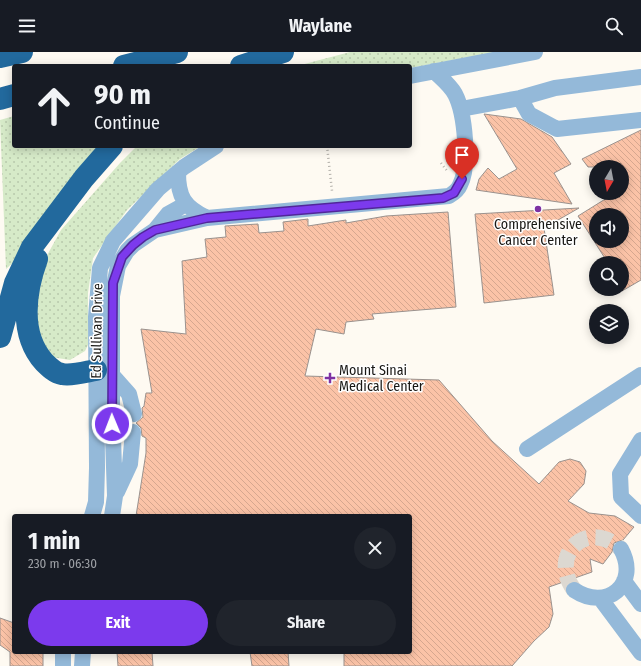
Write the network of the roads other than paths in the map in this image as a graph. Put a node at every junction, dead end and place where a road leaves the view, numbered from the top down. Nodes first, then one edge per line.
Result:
1 (177, 52) edge
2 (283, 52) edge
3 (535, 52) edge
4 (132, 64) edge
5 (247, 64) edge
6 (434, 71) junction
7 (412, 76) edge
8 (641, 77) edge
9 (12, 96) edge
10 (520, 98) junction
11 (0, 99) edge
12 (461, 109) junction
13 (641, 120) edge
14 (110, 148) edge
15 (213, 148) edge
16 (178, 172) junction
17 (158, 189) junction
18 (180, 206) junction
19 (55, 218) junction
20 (207, 218) junction
21 (155, 230) junction
22 (0, 337) edge
23 (104, 373) junction
24 (641, 375) edge
25 (134, 414) dead end
26 (133, 432) dead end
27 (641, 440) edge
28 (527, 449) dead end
29 (115, 496) junction
30 (93, 514) edge
31 (112, 514) edge
32 (641, 516) edge
33 (621, 549) tunnel mouth
34 (624, 581) junction
35 (574, 590) tunnel mouth
36 (600, 598) junction
37 (641, 604) edge
38 (641, 653) edge
39 (63, 654) edge
40 (83, 654) edge
41 (63, 666) edge
42 (82, 666) edge

1 - 4 highway
2 - 5 highway
3 - 6 street
6 - 7 street
6 - 12 street
8 - 10 street
9 - 11 highway
10 - 12 street
10 - 13 street
12 - 20 street
14 - 19 highway
15 - 16 street, Ed Sullivan Drive
16 - 17 street, Ed Sullivan Drive
16 - 18 street
17 - 18 street
17 - 23 street, Ed Sullivan Drive
18 - 20 street
18 - 21 street
19 - 22 highway
19 - 23 highway
20 - 21 street
21 - 23 street, Ed Sullivan Drive
23 - 25 street
23 - 29 street, Ed Sullivan Drive
23 - 30 street, Ed Sullivan Drive
24 - 28 street
26 - 29 street
27 - 32 street
29 - 31 street, Ed Sullivan Drive
33 - 34 street
34 - 36 street
34 - 37 street
35 - 36 street
36 - 38 street
39 - 41 street
40 - 42 street

